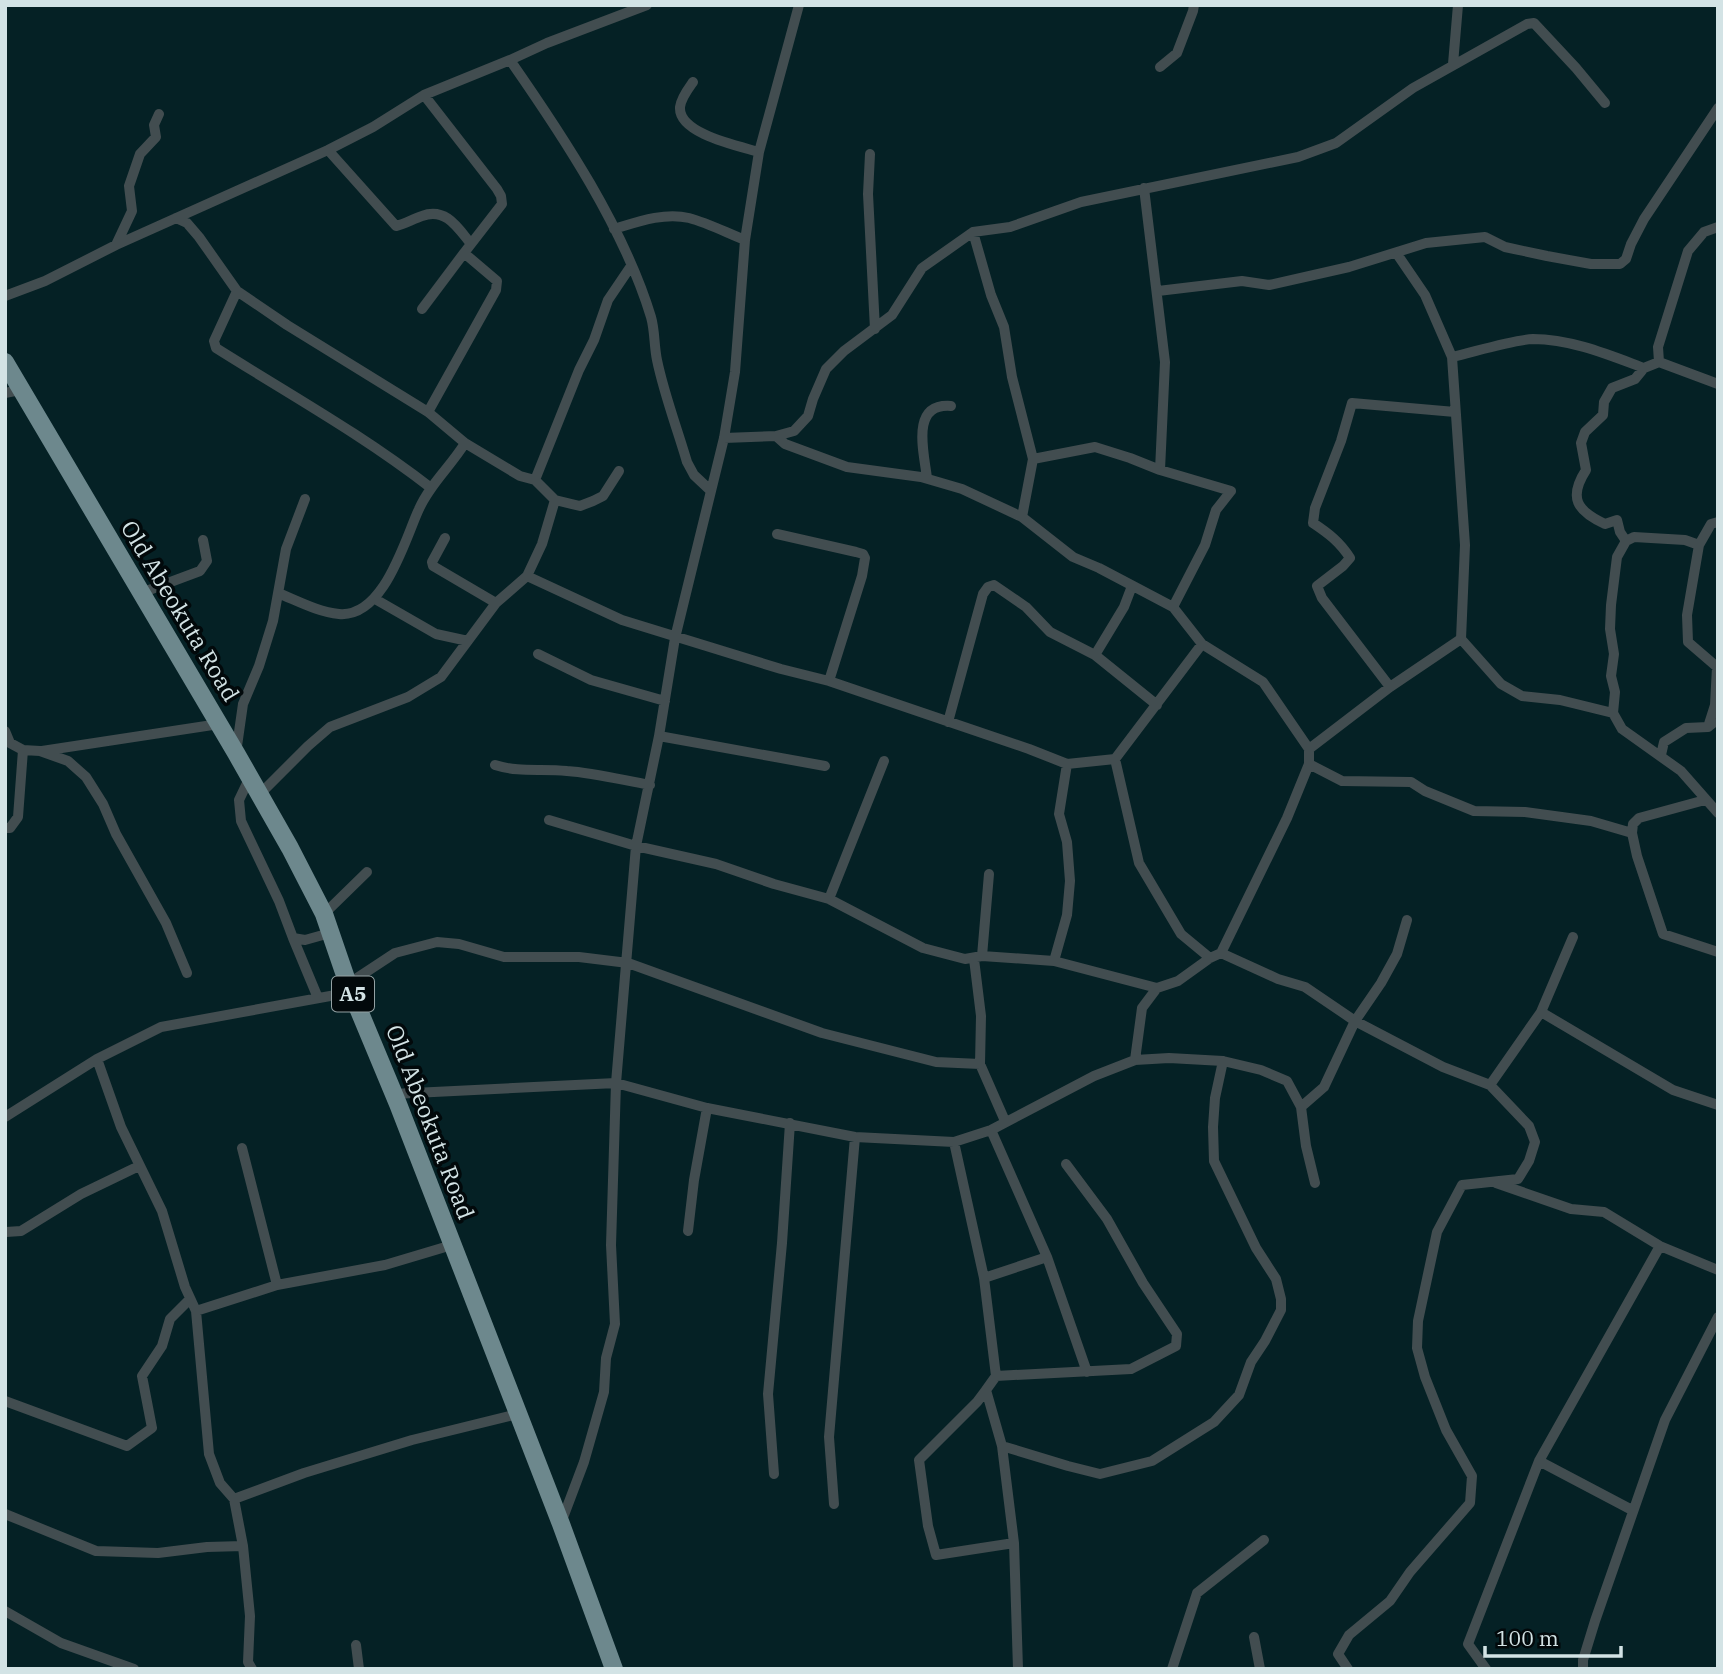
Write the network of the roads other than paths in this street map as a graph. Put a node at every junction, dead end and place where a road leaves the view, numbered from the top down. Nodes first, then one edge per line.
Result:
1 (647, 5) edge
2 (799, 5) edge
3 (1194, 5) edge
4 (1458, 5) edge
5 (510, 60) junction
6 (1453, 64) junction
7 (1160, 67) dead end
8 (693, 82) dead end
9 (424, 95) junction
10 (1605, 103) dead end
11 (1718, 108) edge
12 (159, 114) dead end
13 (1715, 122) edge
14 (328, 150) junction
15 (759, 152) junction
16 (870, 154) dead end
17 (1144, 188) junction
18 (176, 219) junction
19 (1718, 227) edge
20 (614, 229) junction
21 (973, 232) junction
22 (745, 240) junction
23 (116, 245) junction
24 (467, 248) junction
25 (1397, 254) junction
26 (631, 266) junction
27 (237, 291) junction
28 (1158, 291) junction
29 (5, 296) edge
30 (422, 309) dead end
31 (875, 329) junction
32 (1452, 357) junction
33 (5, 362) edge
34 (1659, 362) junction
35 (1644, 368) junction
36 (1718, 384) edge
37 (13, 392) edge
38 (951, 406) dead end
39 (428, 412) junction
40 (1455, 412) junction
41 (776, 436) junction
42 (724, 438) junction
43 (465, 443) junction
44 (1033, 459) junction
45 (1160, 470) junction
46 (619, 471) dead end
47 (927, 478) junction
48 (535, 480) junction
49 (431, 488) junction
50 (711, 491) junction
51 (305, 499) dead end
52 (555, 500) junction
53 (1022, 517) junction
54 (1718, 522) edge
55 (777, 534) dead end
56 (445, 538) dead end
57 (203, 540) dead end
58 (1626, 541) junction
59 (1699, 545) junction
60 (527, 576) junction
61 (1132, 586) junction
62 (141, 593) junction
63 (278, 593) junction
64 (375, 599) junction
65 (496, 603) junction
66 (1173, 607) junction
67 (675, 638) junction
68 (1461, 639) junction
69 (468, 641) junction
70 (1202, 644) junction
71 (538, 654) dead end
72 (1095, 655) junction
73 (829, 681) junction
74 (1390, 687) junction
75 (665, 702) junction
76 (1157, 705) junction
77 (1613, 713) junction
78 (948, 722) junction
79 (1713, 723) edge
80 (219, 724) junction
81 (5, 731) edge
82 (659, 736) junction
83 (8, 744) edge
84 (1309, 748) junction
85 (23, 750) junction
86 (40, 751) junction
87 (236, 753) junction
88 (1661, 755) junction
89 (1115, 760) junction
90 (884, 761) dead end
91 (1067, 764) junction
92 (1309, 764) junction
93 (495, 765) dead end
94 (825, 766) dead end
95 (250, 777) junction
96 (650, 785) junction
97 (260, 794) junction
98 (1705, 800) junction
99 (1718, 813) edge
100 (549, 820) dead end
101 (5, 828) edge
102 (1632, 833) junction
103 (636, 846) junction
104 (367, 872) dead end
105 (989, 874) dead end
106 (829, 899) junction
107 (324, 914) junction
108 (1407, 920) dead end
109 (330, 933) junction
110 (1573, 937) dead end
111 (293, 938) junction
112 (1718, 952) edge
113 (1216, 956) junction
114 (978, 958) junction
115 (1055, 961) junction
116 (628, 963) junction
117 (187, 973) dead end
118 (350, 988) junction
119 (1157, 988) junction
120 (317, 998) junction
121 (1541, 1012) junction
122 (1356, 1021) junction
123 (97, 1059) junction
124 (1135, 1060) junction
125 (1223, 1061) junction
126 (980, 1064) junction
127 (616, 1083) junction
128 (1490, 1085) junction
129 (393, 1094) junction
130 (1718, 1105) edge
131 (1301, 1107) junction
132 (707, 1108) junction
133 (5, 1117) edge
134 (1005, 1121) junction
135 (790, 1123) junction
136 (990, 1130) junction
137 (855, 1137) junction
138 (954, 1142) junction
139 (242, 1149) dead end
140 (1066, 1164) dead end
141 (139, 1166) junction
142 (1490, 1181) junction
143 (1315, 1183) dead end
144 (688, 1231) dead end
145 (6, 1232) edge
146 (452, 1245) junction
147 (1660, 1246) junction
148 (1047, 1257) junction
149 (1718, 1270) edge
150 (984, 1278) junction
151 (277, 1285) junction
152 (190, 1299) junction
153 (195, 1311) junction
154 (1718, 1317) edge
155 (1087, 1371) junction
156 (996, 1376) junction
157 (986, 1390) junction
158 (5, 1401) edge
159 (518, 1414) junction
160 (1002, 1446) junction
161 (1539, 1461) junction
162 (774, 1474) dead end
163 (234, 1499) junction
164 (834, 1504) dead end
165 (1632, 1510) junction
166 (5, 1514) edge
167 (561, 1524) junction
168 (1264, 1541) dead end
169 (1014, 1543) junction
170 (243, 1546) junction
171 (5, 1611) edge
172 (1254, 1637) dead end
173 (356, 1645) dead end
174 (248, 1667) edge
175 (134, 1669) edge
176 (359, 1669) edge
177 (614, 1669) edge
178 (1018, 1669) edge
179 (1172, 1669) edge
180 (1260, 1669) edge
181 (1348, 1669) edge
182 (1486, 1669) edge
183 (1583, 1669) edge

1 - 5 street
2 - 15 street
3 - 7 street
4 - 6 street
5 - 9 street
5 - 20 street
6 - 10 street
6 - 17 street
8 - 15 street
9 - 14 street
9 - 24 street
11 - 13 street
12 - 23 street
13 - 25 street
14 - 18 street
14 - 24 street
15 - 22 street
16 - 31 street
17 - 21 street
17 - 28 street
18 - 23 street
18 - 27 street
19 - 34 street
20 - 22 street
20 - 26 street
21 - 31 street
21 - 44 street
22 - 42 street
23 - 29 street
24 - 30 street
24 - 39 street
25 - 28 street
25 - 32 street
26 - 48 street
26 - 50 street
27 - 39 street
27 - 49 street
28 - 45 street
31 - 41 street
32 - 35 street
32 - 40 street
33 - 37 highway, Old Abeokuta Road / A5
34 - 35 street
34 - 36 street
35 - 58 street
37 - 62 highway, Old Abeokuta Road / A5
38 - 47 street
39 - 43 street
40 - 68 street
40 - 74 street
41 - 42 street
41 - 47 street
42 - 50 street
43 - 48 street
43 - 49 street
44 - 45 street
44 - 53 street
45 - 66 street
46 - 52 street
47 - 53 street
48 - 52 street
49 - 64 street
50 - 67 street
51 - 63 street
52 - 60 street
53 - 61 street
54 - 59 street
55 - 73 street
56 - 65 street
57 - 62 street
58 - 59 street
58 - 77 street
59 - 79 street
60 - 65 street
60 - 67 street
61 - 66 street
61 - 72 street
62 - 80 highway, Old Abeokuta Road / A5
63 - 64 street
63 - 87 street
64 - 69 street
65 - 69 street
66 - 70 street
67 - 73 street
67 - 75 street
68 - 74 street
68 - 77 street
69 - 97 street
70 - 76 street
70 - 84 street
71 - 75 street
72 - 76 street
72 - 78 street
73 - 78 street
74 - 84 street
75 - 82 street
76 - 89 street
77 - 88 street
78 - 91 street
79 - 88 street
80 - 86 street
80 - 87 highway, Old Abeokuta Road / A5
81 - 83 street
82 - 94 street
82 - 96 street
83 - 85 street
84 - 92 street
85 - 86 street
85 - 101 street
86 - 117 street
87 - 95 highway, Old Abeokuta Road / A5
88 - 98 street
89 - 91 street
89 - 113 street
90 - 106 street
91 - 115 street
92 - 102 street
92 - 113 street
93 - 96 street
95 - 97 highway, Old Abeokuta Road / A5
95 - 111 street
96 - 103 street
97 - 107 highway, Old Abeokuta Road / A5
98 - 99 street
98 - 102 street
100 - 103 street
102 - 112 street
103 - 106 street
103 - 116 street
104 - 107 street
105 - 114 street
106 - 114 street
107 - 109 highway, Old Abeokuta Road / A5
108 - 122 street
109 - 111 street
109 - 118 highway, Old Abeokuta Road / A5
110 - 121 street
111 - 120 street
113 - 119 street
113 - 122 street
114 - 115 street
114 - 126 street
115 - 119 street
116 - 118 street
116 - 126 street
116 - 127 street
118 - 120 street
118 - 129 highway, Old Abeokuta Road / A5
119 - 124 street
120 - 123 street
121 - 128 street
121 - 130 street
122 - 128 street
122 - 131 street
123 - 133 street
123 - 141 street
124 - 125 street
124 - 134 street
125 - 131 street
125 - 160 street
126 - 134 street
127 - 129 street
127 - 132 street
127 - 167 street
128 - 142 street
129 - 146 highway, Old Abeokuta Road / A5
131 - 143 street
132 - 135 street
132 - 144 street
134 - 136 street
135 - 137 street
135 - 162 street
136 - 138 street
136 - 148 street
137 - 138 street
137 - 164 street
138 - 150 street
139 - 151 street
140 - 155 street
141 - 145 street
141 - 152 street
142 - 147 street
142 - 181 street
146 - 151 street
146 - 159 highway, Old Abeokuta Road / A5
147 - 149 street
147 - 161 street
148 - 150 street
148 - 155 street
150 - 156 street
151 - 153 street
152 - 153 street
152 - 158 street
153 - 163 street
154 - 165 street
155 - 156 street
156 - 157 street
157 - 160 street
157 - 169 street
159 - 163 street
159 - 167 highway, Old Abeokuta Road / A5
160 - 169 street
161 - 165 street
161 - 182 street
163 - 170 street
165 - 183 street
166 - 170 street
167 - 177 highway, Old Abeokuta Road / A5
168 - 179 street
169 - 178 street
170 - 174 street
171 - 175 street
172 - 180 street
173 - 176 street

